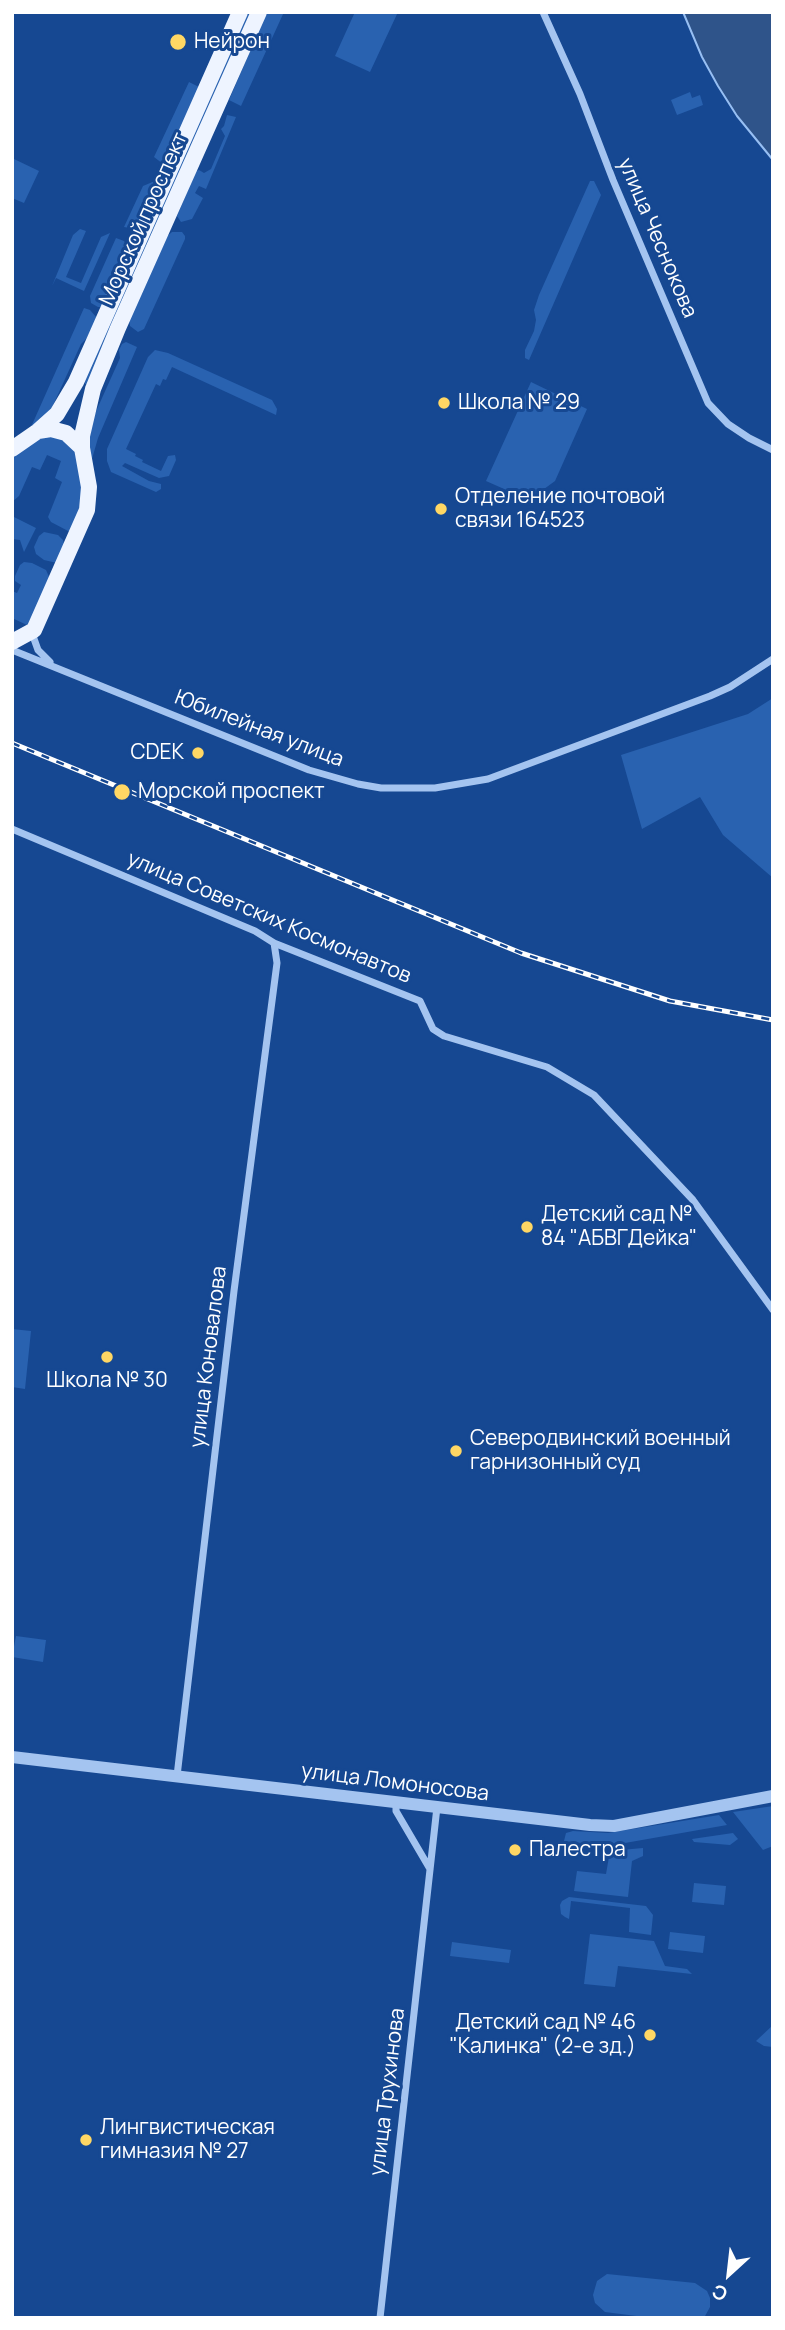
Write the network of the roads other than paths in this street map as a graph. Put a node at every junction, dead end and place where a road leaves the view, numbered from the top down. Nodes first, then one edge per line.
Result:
1 (240, 12) edge
2 (259, 12) edge
3 (543, 12) edge
4 (76, 382) junction
5 (93, 389) junction
6 (37, 431) junction
7 (12, 449) edge
8 (82, 449) junction
9 (773, 450) edge
10 (34, 630) junction
11 (12, 642) edge
12 (12, 650) edge
13 (773, 659) edge
14 (53, 665) junction
15 (12, 830) edge
16 (274, 943) junction
17 (773, 1310) edge
18 (12, 1757) edge
19 (177, 1776) junction
20 (773, 1796) edge
21 (396, 1803) junction
22 (437, 1807) junction
23 (431, 1870) junction
24 (380, 2318) edge

1 - 4 main road, Морской проспект
2 - 5 main road, Морской проспект
3 - 9 street, улица Чеснокова
4 - 5 main road
4 - 6 main road, Морской проспект
5 - 8 main road, Морской проспект
6 - 7 main road, Морской проспект
6 - 8 main road
8 - 10 main road, Морской проспект
10 - 11 main road
10 - 14 street
12 - 14 street, Юбилейная улица
13 - 14 street, Юбилейная улица
15 - 16 street, улица Советских Космонавтов
16 - 17 street, улица Советских Космонавтов
16 - 19 street, улица Коновалова
18 - 19 street, улица Ломоносова
19 - 21 street, улица Ломоносова
20 - 22 street, улица Ломоносова
21 - 22 street, улица Ломоносова
21 - 23 street
22 - 23 street, улица Трухинова
23 - 24 street, улица Трухинова

